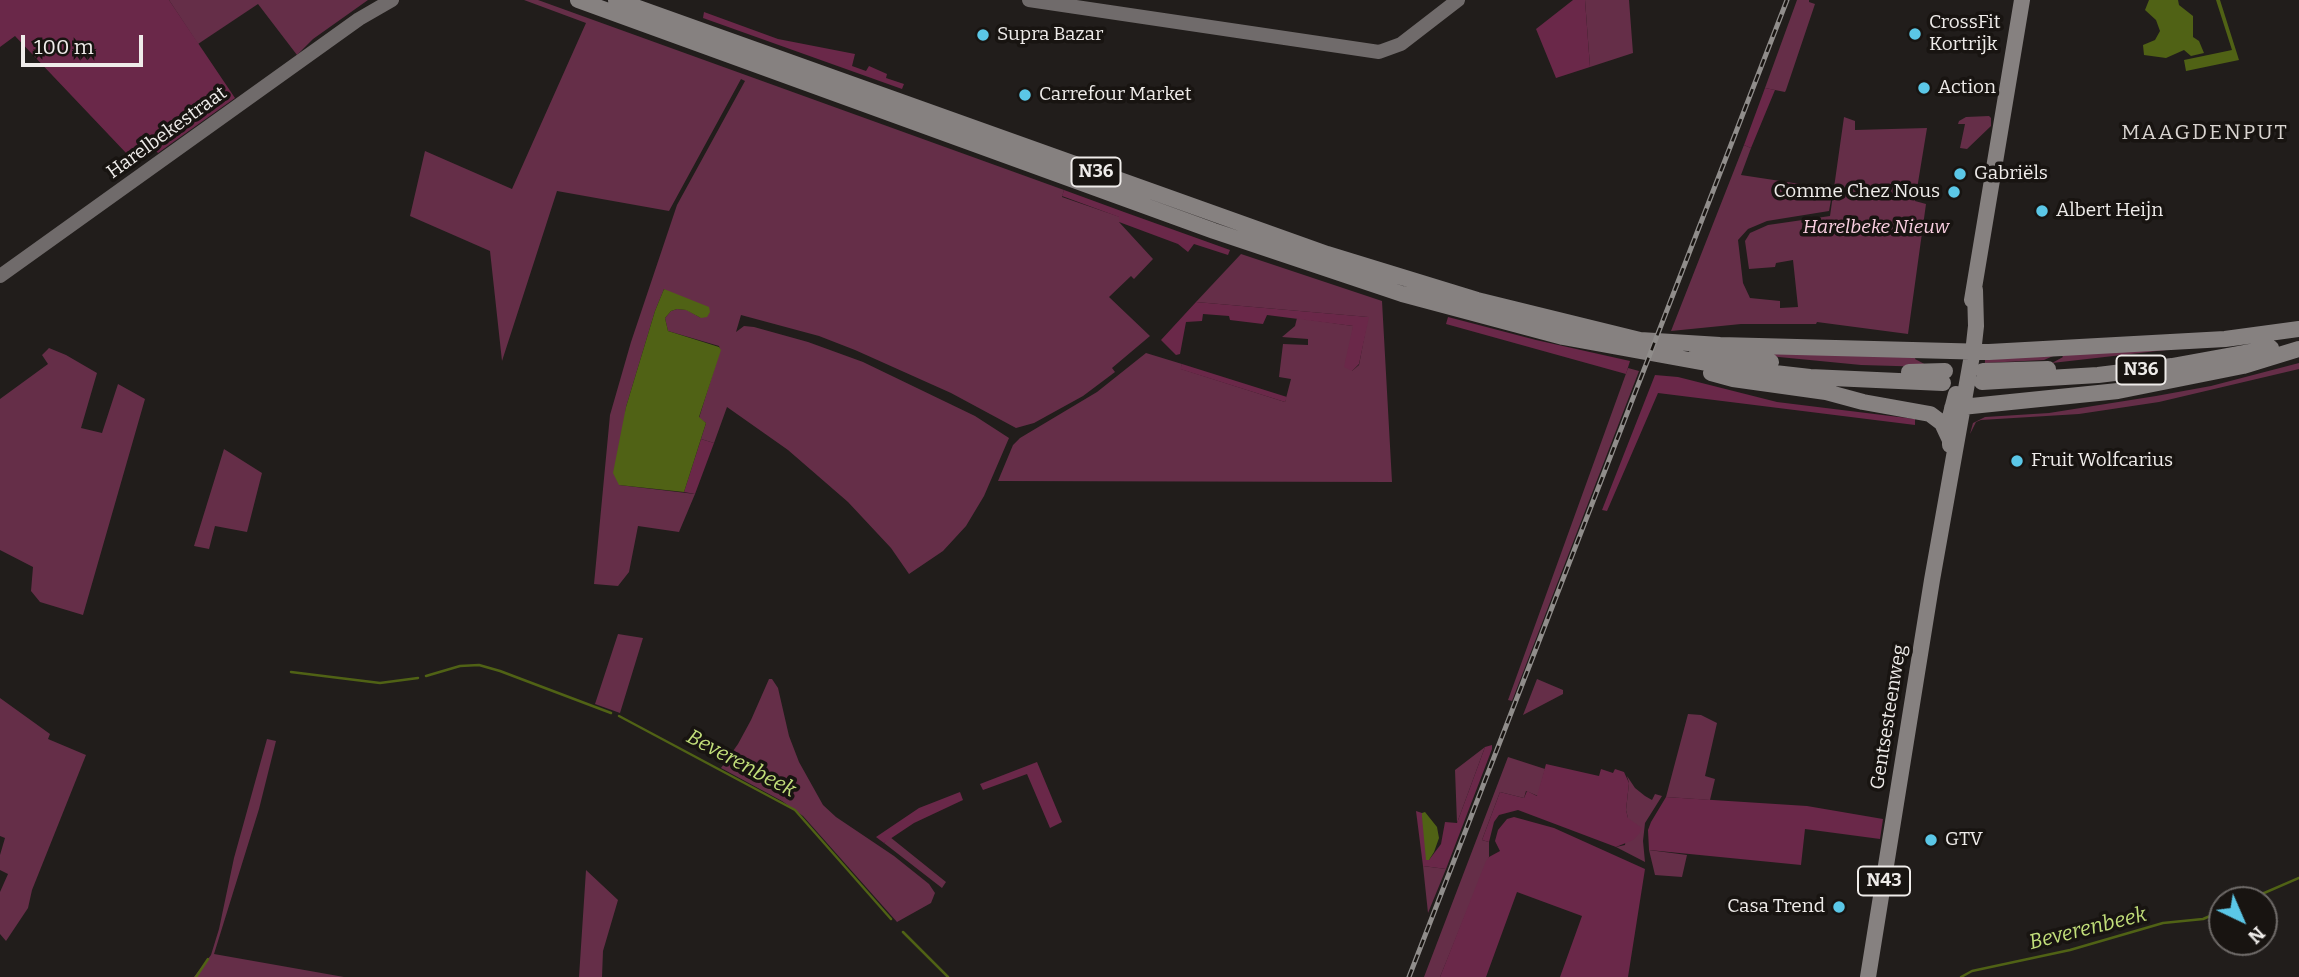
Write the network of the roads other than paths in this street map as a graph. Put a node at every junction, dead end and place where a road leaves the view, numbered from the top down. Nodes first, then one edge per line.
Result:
1 (392, 0) edge
2 (578, 0) edge
3 (617, 0) edge
4 (1029, 0) edge
5 (1458, 0) edge
6 (2022, 0) edge
7 (0, 276) edge
8 (1975, 290) junction
9 (1976, 326) junction
10 (2299, 330) edge
11 (1563, 337) junction
12 (1640, 340) junction
13 (2299, 341) edge
14 (2020, 349) junction
15 (2299, 349) edge
16 (1967, 351) junction
17 (1900, 408) junction
18 (1958, 408) junction
19 (1949, 439) junction
20 (1953, 464) junction
21 (1868, 977) edge

1 - 7 street, Harelbekestraat
2 - 11 main road, N36
3 - 12 main road, N36
4 - 5 street
6 - 8 main road, Gentsesteenweg / N43
8 - 9 main road, Gentsesteenweg / N43
8 - 16 main road, Gentsesteenweg / N43
9 - 14 main road
9 - 16 main road, Gentsesteenweg / N43
10 - 13 main road, N36
10 - 14 main road
11 - 12 main road, N36
11 - 17 main road
12 - 16 main road
14 - 16 main road
15 - 18 main road
16 - 18 main road, Gentsesteenweg / N43
17 - 18 main road
17 - 19 main road
18 - 19 main road, Gentsesteenweg / N43
18 - 20 main road, Gentsesteenweg / N43
19 - 20 main road, Gentsesteenweg / N43
20 - 21 main road, Gentsesteenweg / N43

